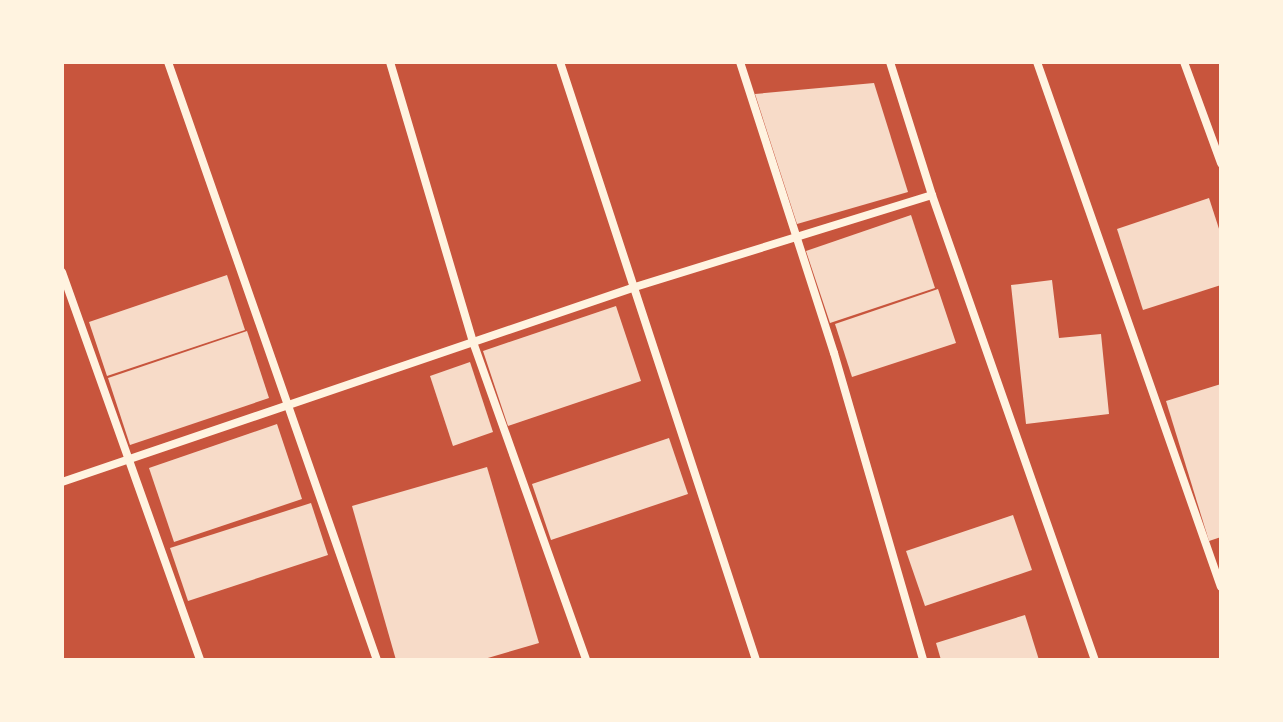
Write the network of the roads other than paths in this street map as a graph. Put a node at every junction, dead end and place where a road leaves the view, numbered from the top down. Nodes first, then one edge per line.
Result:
1 (168, 62) edge
2 (390, 62) edge
3 (560, 62) edge
4 (740, 62) edge
5 (890, 62) edge
6 (1037, 62) edge
7 (1184, 62) edge
8 (1221, 163) edge
9 (932, 195) junction
10 (797, 239) junction
11 (62, 272) edge
12 (635, 287) junction
13 (473, 342) junction
14 (287, 405) junction
15 (130, 461) junction
16 (62, 482) edge
17 (1221, 587) edge
18 (200, 660) edge
19 (377, 660) edge
20 (586, 660) edge
21 (756, 660) edge
22 (923, 660) edge
23 (1095, 660) edge

1 - 14 street
2 - 13 street
3 - 12 street
4 - 10 street
5 - 9 street
6 - 17 street
7 - 8 street
9 - 10 street
9 - 23 street
10 - 12 street
10 - 22 street
11 - 15 street
12 - 13 street
12 - 21 street
13 - 14 street
13 - 20 street
14 - 15 street
14 - 19 street
15 - 16 street
15 - 18 street

